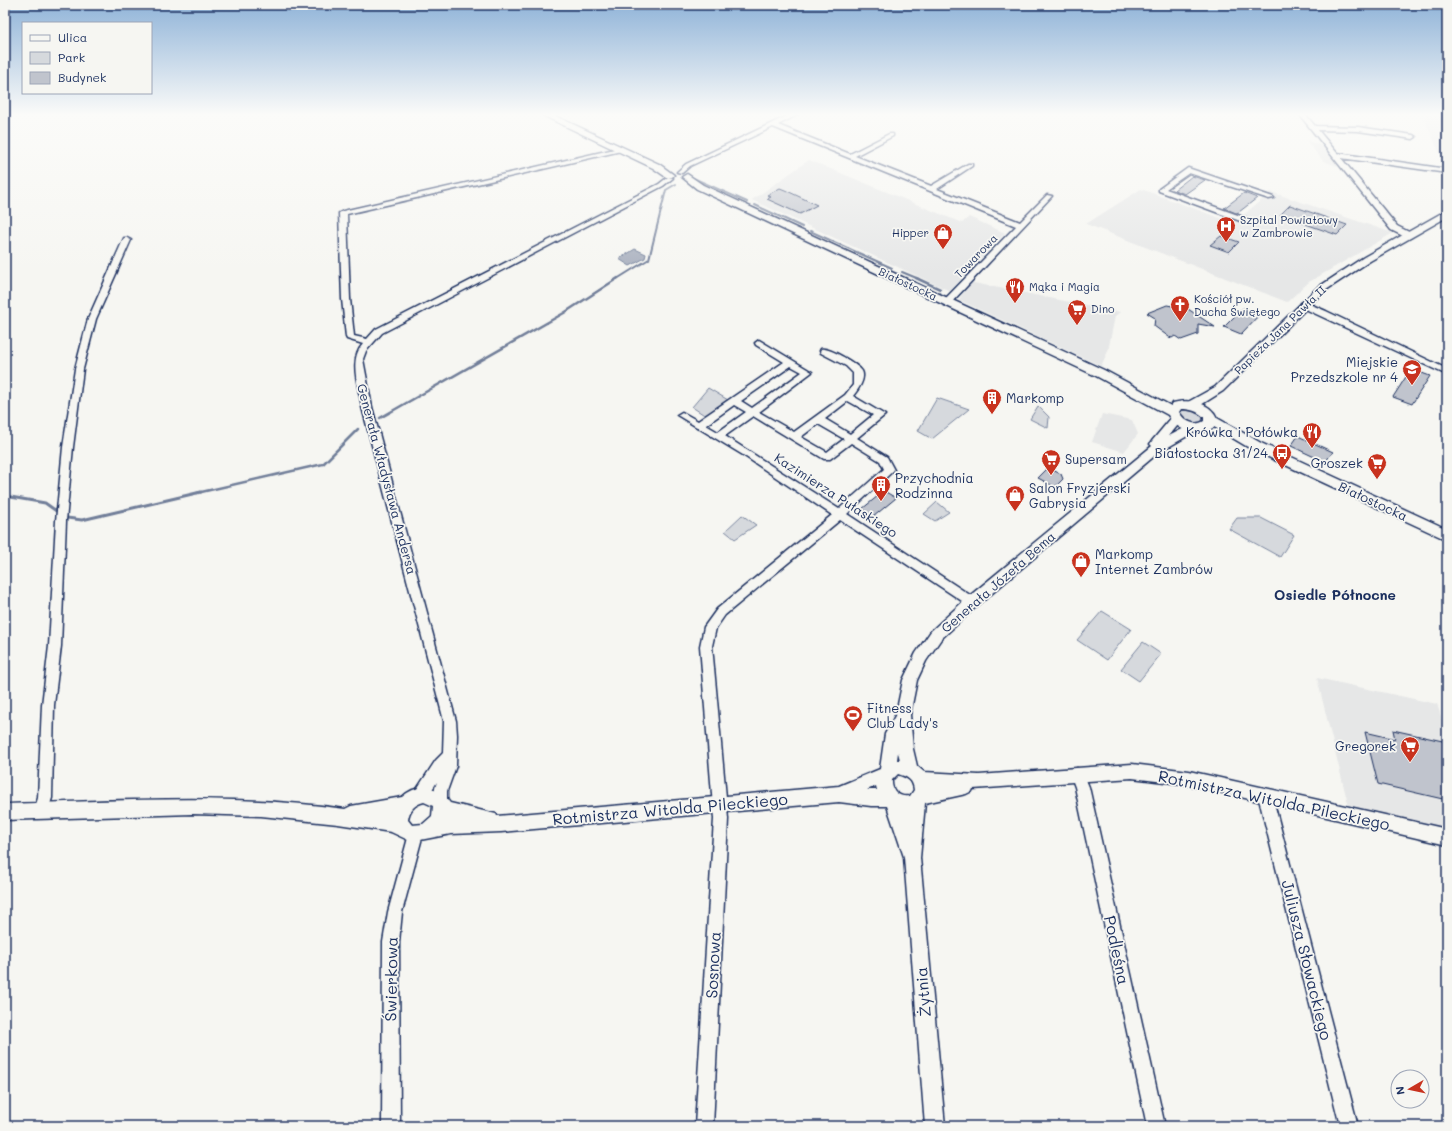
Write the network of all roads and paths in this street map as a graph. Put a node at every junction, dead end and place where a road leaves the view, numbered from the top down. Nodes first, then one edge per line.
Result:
1 (546, 167) edge
2 (658, 167) edge
3 (691, 167) edge
4 (877, 167) edge
5 (967, 167) edge
6 (1345, 167) edge
7 (1417, 167) edge
8 (1447, 171) edge
9 (678, 176) junction
10 (931, 188) junction
11 (1049, 196) dead end
12 (1271, 198) dead end
13 (1447, 214) edge
14 (1243, 220) dead end
15 (1021, 225) junction
16 (1408, 235) junction
17 (127, 240) dead end
18 (947, 302) junction
19 (1304, 305) junction
20 (367, 342) junction
21 (759, 343) dead end
22 (824, 351) dead end
23 (790, 362) junction
24 (1447, 372) edge
25 (1219, 389) junction
26 (848, 397) junction
27 (734, 401) junction
28 (1181, 411) junction
29 (753, 412) junction
30 (682, 415) dead end
31 (818, 419) junction
32 (1204, 422) junction
33 (700, 424) junction
34 (719, 436) junction
35 (794, 437) junction
36 (850, 438) junction
37 (1154, 450) junction
38 (840, 514) junction
39 (1447, 535) edge
40 (972, 602) junction
41 (903, 715) junction
42 (448, 756) junction
43 (886, 774) junction
44 (915, 774) junction
45 (1077, 774) junction
46 (979, 782) junction
47 (839, 794) junction
48 (420, 795) junction
49 (1265, 795) junction
50 (919, 799) junction
51 (893, 800) junction
52 (405, 804) junction
53 (441, 805) junction
54 (721, 805) junction
55 (41, 811) junction
56 (5, 812) edge
57 (338, 816) junction
58 (501, 824) junction
59 (416, 831) junction
60 (1447, 837) edge
61 (912, 858) junction
62 (391, 1126) edge
63 (704, 1126) edge
64 (934, 1126) edge
65 (1156, 1126) edge
66 (1348, 1126) edge

1 - 20 street
2 - 9 main road, Białostocka
3 - 9 street
4 - 10 street, Towarowa
5 - 10 street
6 - 16 street
7 - 8 street
9 - 18 main road, Białostocka
9 - 20 street, Generała Władysława Andersa
10 - 15 street, Towarowa
11 - 15 street, Towarowa
12 - 14 street
13 - 16 street, Papieża Jana Pawła II
15 - 18 street, Towarowa
16 - 19 street, Papieża Jana Pawła II
17 - 55 street
18 - 28 main road, Białostocka
19 - 24 street
19 - 25 street, Papieża Jana Pawła II
20 - 42 street, Generała Władysława Andersa
21 - 23 street
22 - 26 street
23 - 27 street
23 - 29 street
25 - 28 street, Papieża Jana Pawła II
25 - 32 street, Papieża Jana Pawła II
26 - 31 street
26 - 36 street
27 - 29 street
27 - 33 street
28 - 32 main road
28 - 32 main road
28 - 37 street, Generała Józefa Bema
29 - 34 street
29 - 35 street
30 - 33 street, Kazimierza Pułaskiego
31 - 35 street
31 - 36 street
32 - 37 street, Generała Józefa Bema
32 - 39 main road, Białostocka
33 - 34 street, Kazimierza Pułaskiego
34 - 38 street, Kazimierza Pułaskiego
35 - 36 street
36 - 38 street, Sosnowa
37 - 40 street, Generała Józefa Bema
38 - 40 street, Kazimierza Pułaskiego
38 - 54 street, Sosnowa
40 - 41 street, Generała Józefa Bema
41 - 43 street, Generała Józefa Bema
41 - 44 street
42 - 48 street, Generała Władysława Andersa
42 - 53 street, Generała Władysława Andersa
43 - 44 street
43 - 47 street, Rotmistrza Witolda Pileckiego
43 - 51 street
44 - 46 street, Rotmistrza Witolda Pileckiego
44 - 50 street
45 - 46 street, Rotmistrza Witolda Pileckiego
45 - 49 street, Rotmistrza Witolda Pileckiego
45 - 65 street, Podleśna
46 - 50 street, Rotmistrza Witolda Pileckiego
47 - 51 street, Rotmistrza Witolda Pileckiego
47 - 54 street, Rotmistrza Witolda Pileckiego
48 - 52 street
48 - 53 street
49 - 60 street, Rotmistrza Witolda Pileckiego
49 - 66 street, Juliusza Słowackiego
50 - 51 street
50 - 61 street, Żytnia
51 - 61 street, Żytnia
52 - 57 street
52 - 59 street
53 - 58 street, Rotmistrza Witolda Pileckiego
53 - 59 street
54 - 58 street, Rotmistrza Witolda Pileckiego
54 - 63 street, Sosnowa
55 - 56 street
55 - 57 street
57 - 59 street
58 - 59 street, Rotmistrza Witolda Pileckiego
59 - 62 street, Świerkowa
61 - 64 street, Żytnia

